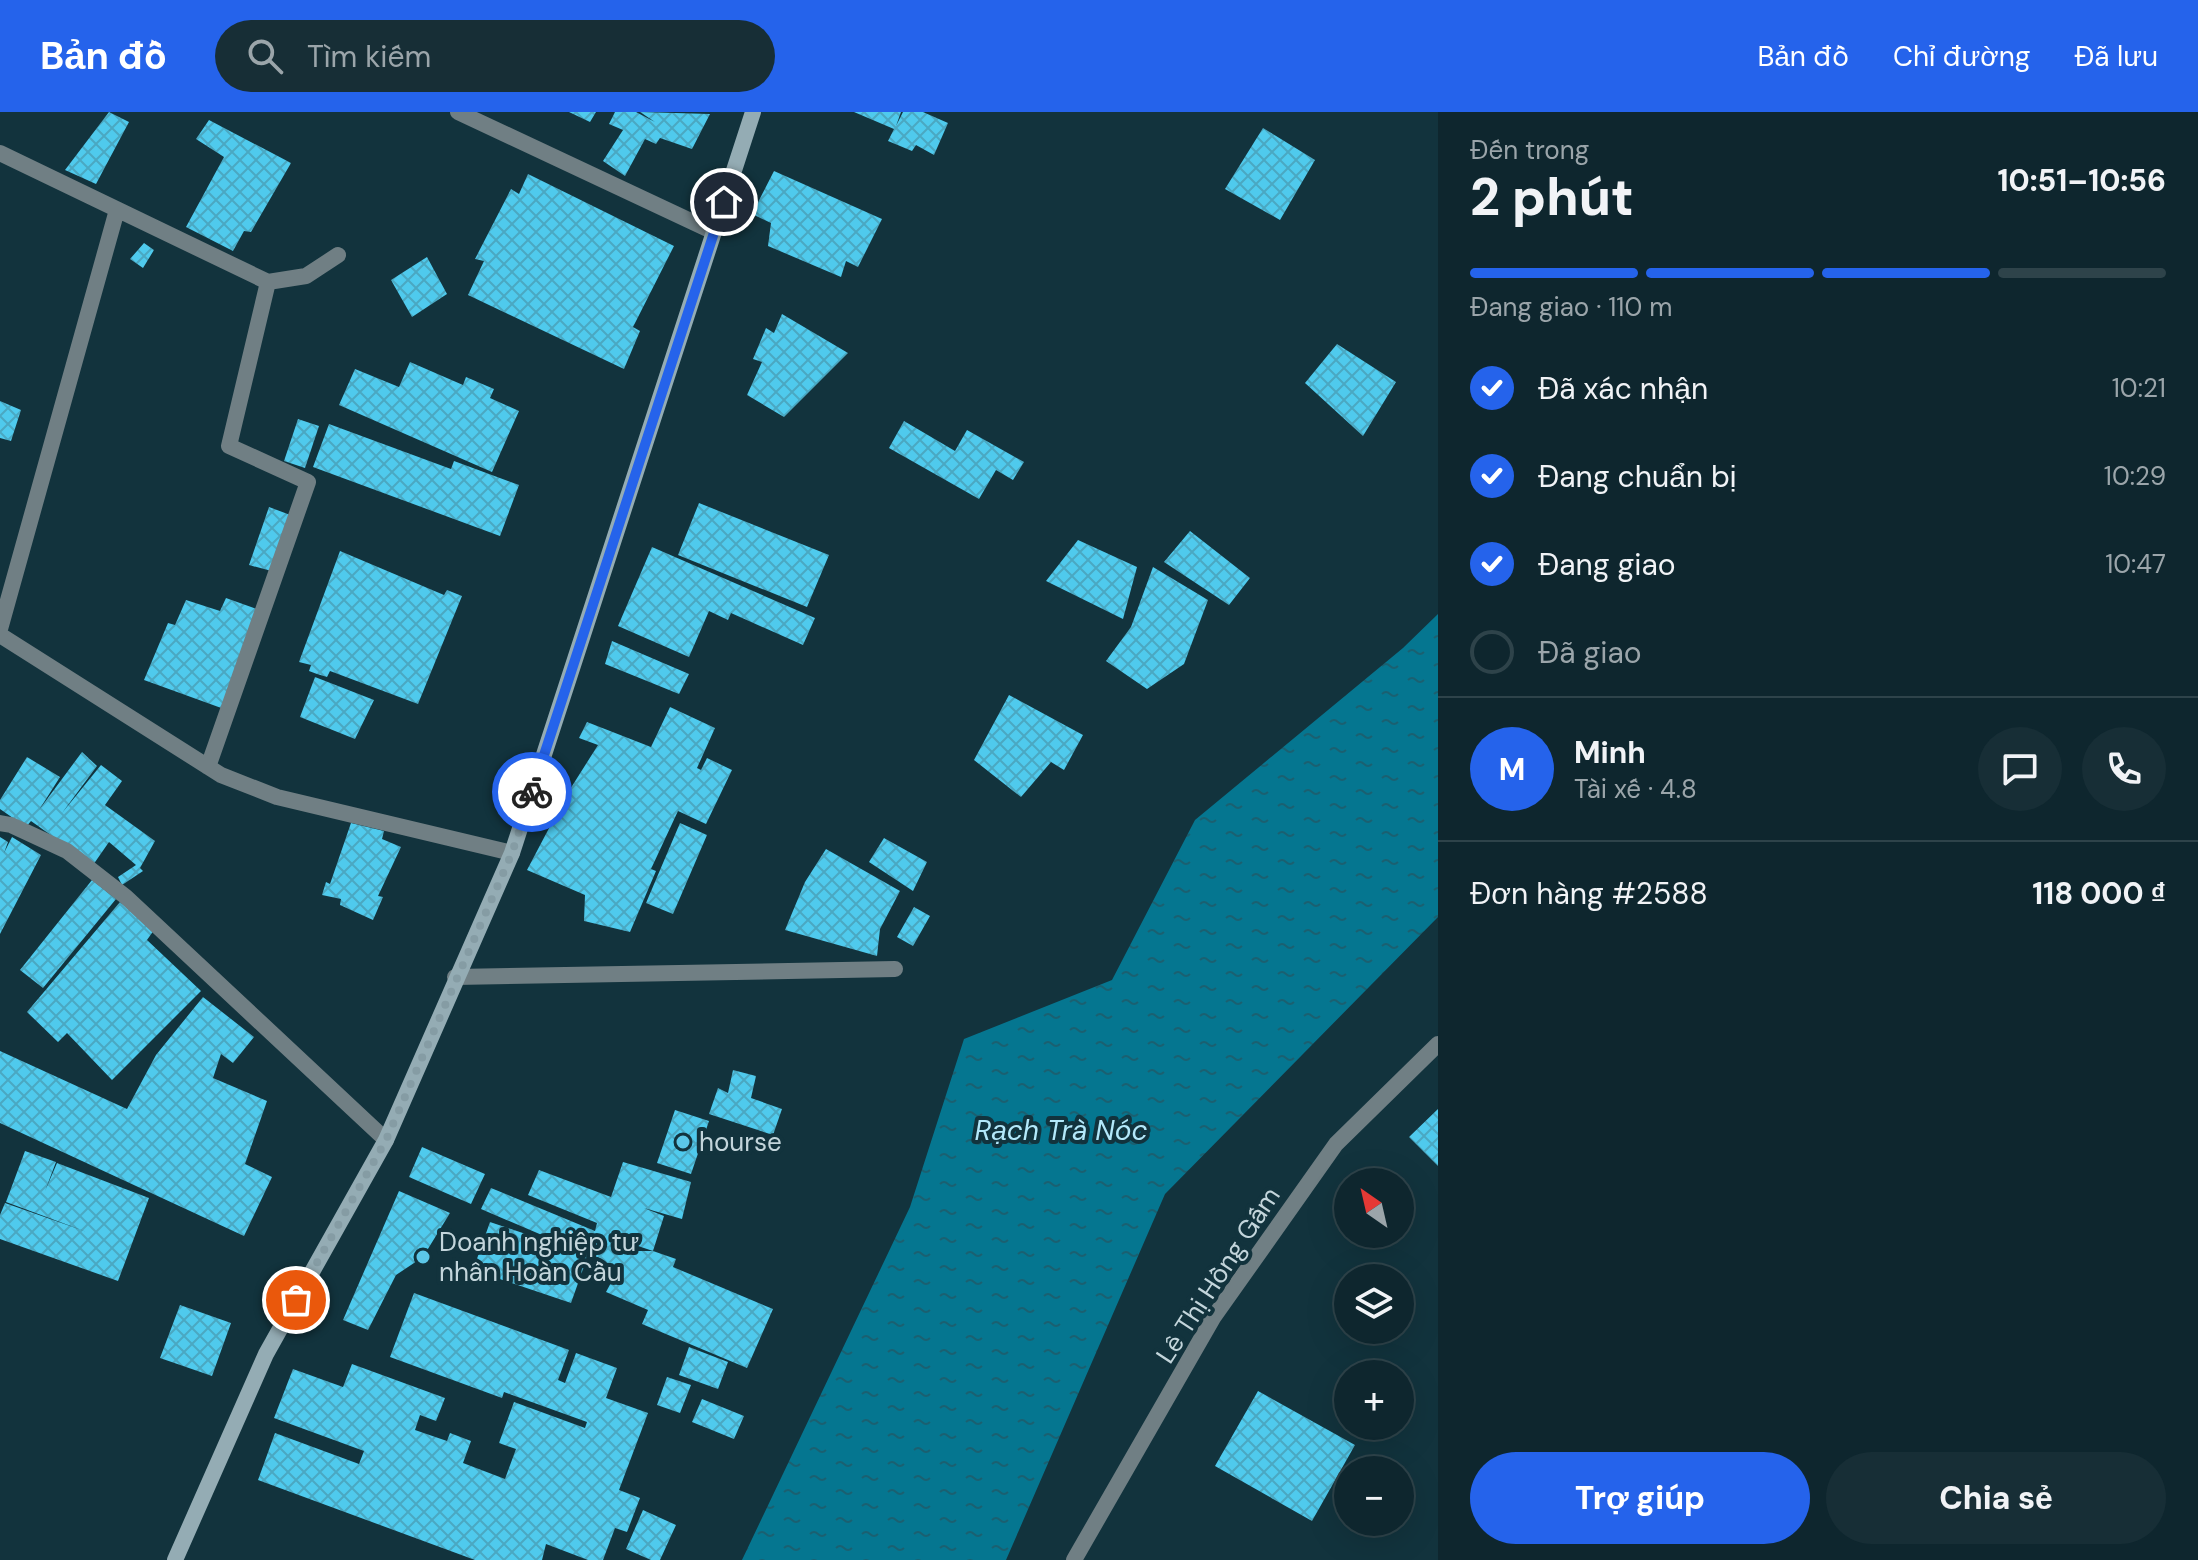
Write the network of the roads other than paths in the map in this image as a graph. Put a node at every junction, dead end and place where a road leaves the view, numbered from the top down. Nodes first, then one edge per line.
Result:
1 (458, 112) edge
2 (753, 112) edge
3 (0, 153) edge
4 (117, 210) junction
5 (714, 232) junction
6 (338, 255) dead end
7 (268, 282) junction
8 (0, 632) edge
9 (208, 767) junction
10 (0, 823) edge
11 (512, 853) junction
12 (895, 969) dead end
13 (455, 977) junction
14 (1438, 1044) edge
15 (386, 1140) junction
16 (175, 1560) edge
17 (1074, 1560) edge

1 - 5 street
2 - 5 main road
3 - 4 street
4 - 7 street
4 - 8 street
5 - 11 main road
6 - 7 street
7 - 9 street
8 - 9 street
9 - 11 street
10 - 15 street
11 - 13 main road
12 - 13 street
13 - 15 main road
14 - 17 street, Lê Thị Hồng Gấm
15 - 16 main road

